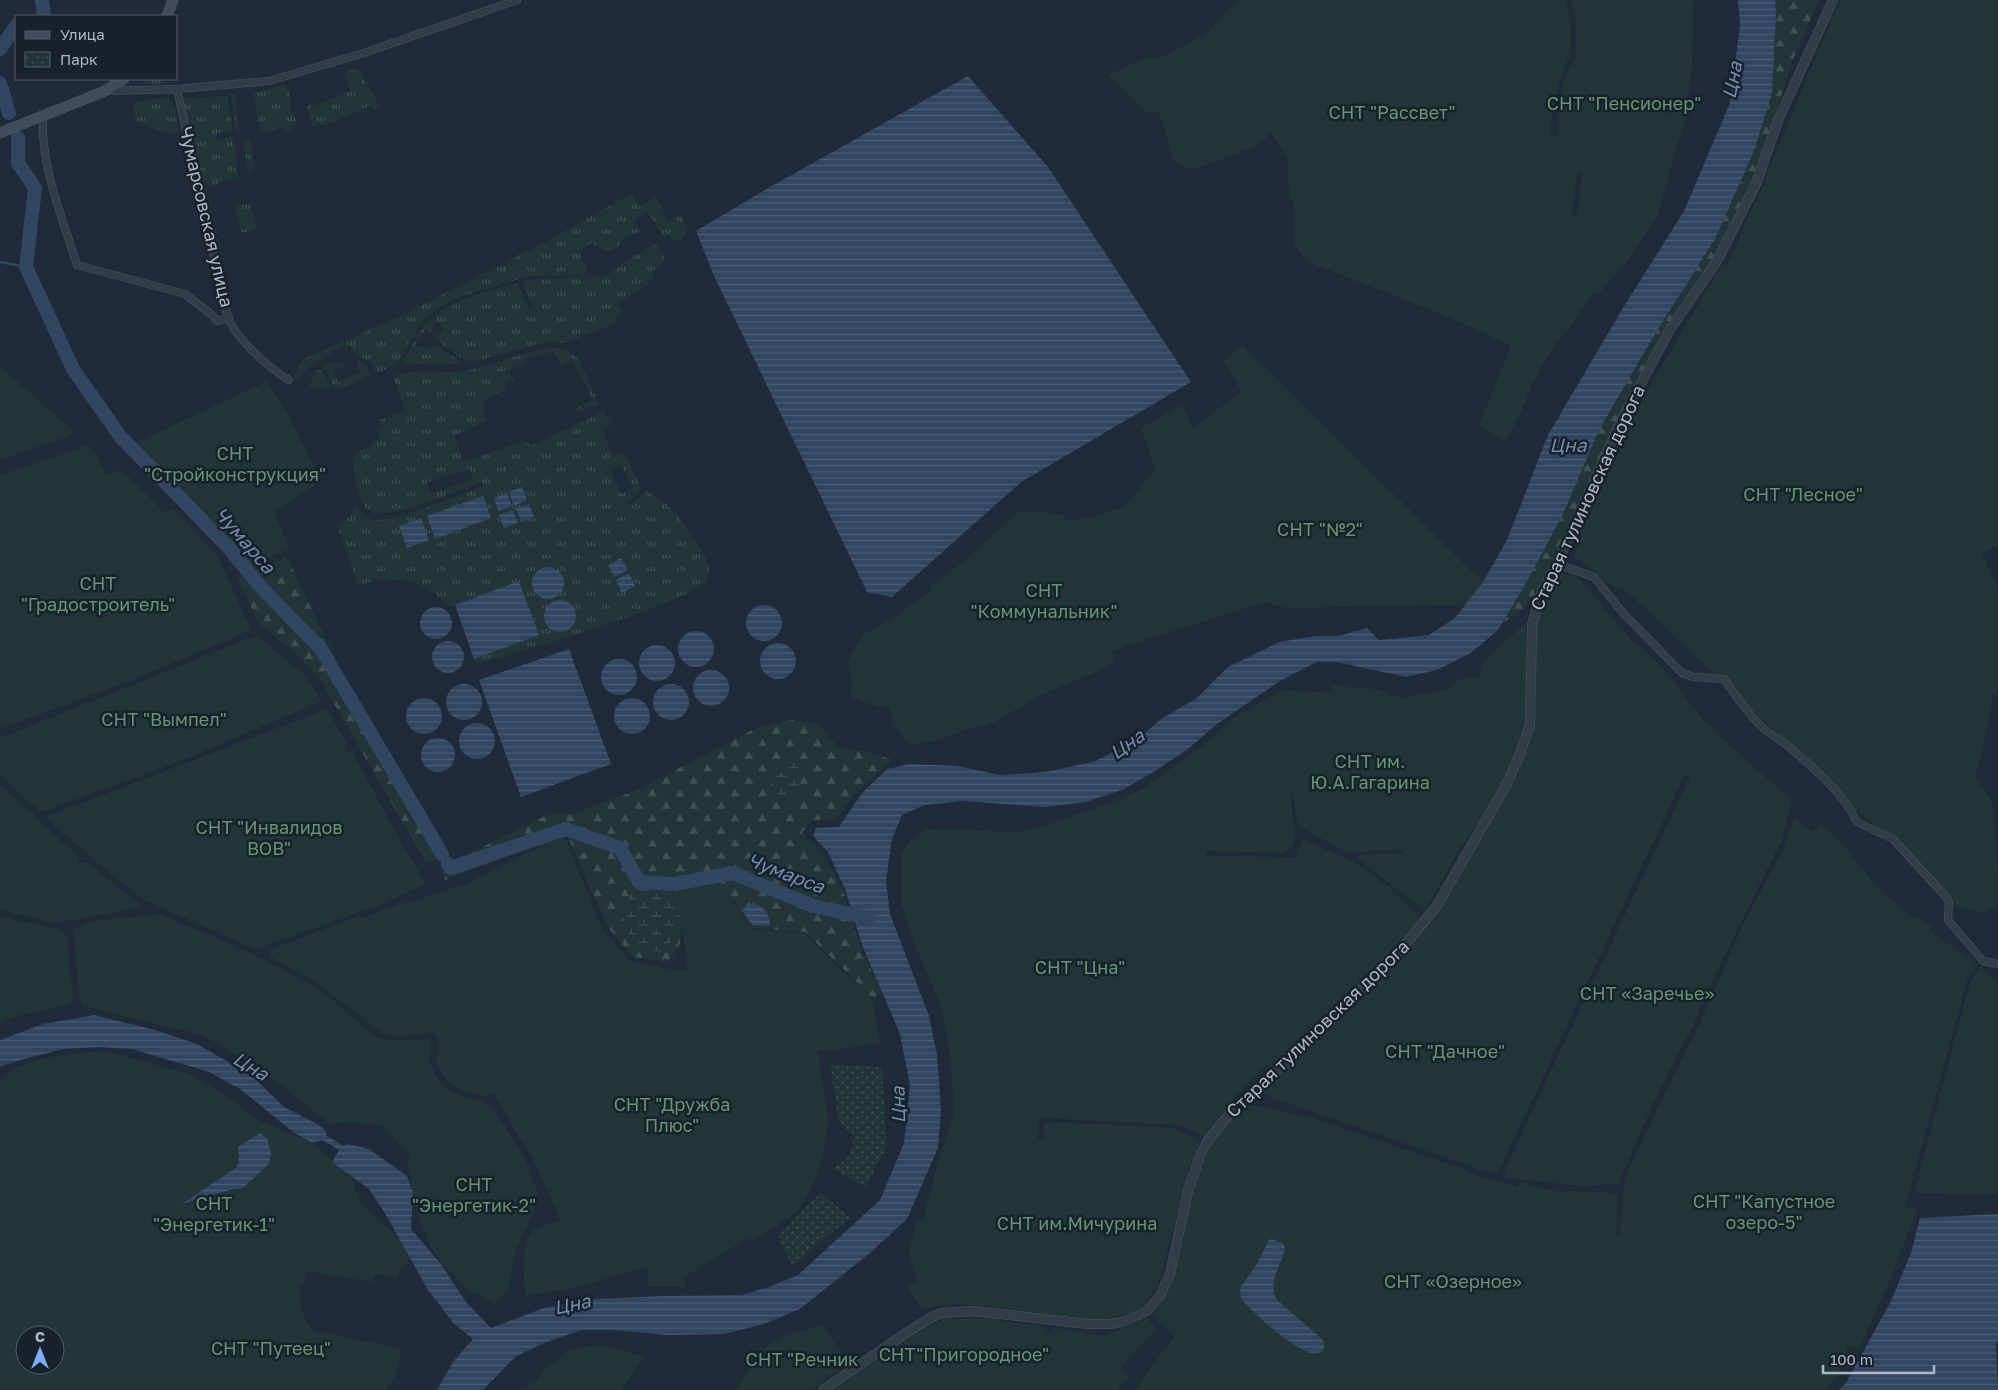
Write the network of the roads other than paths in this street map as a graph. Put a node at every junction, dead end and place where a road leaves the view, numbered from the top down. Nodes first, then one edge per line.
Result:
1 (173, 0) edge
2 (517, 0) edge
3 (1833, 0) edge
4 (167, 15) edge
5 (122, 80) edge
6 (177, 89) junction
7 (105, 91) junction
8 (43, 114) junction
9 (0, 133) edge
10 (229, 318) junction
11 (289, 380) dead end
12 (1557, 564) junction
13 (1998, 964) edge
14 (823, 1390) edge

1 - 4 main road
2 - 6 street
3 - 12 street, Старая тулиновская дорога
5 - 7 main road
6 - 7 street
6 - 10 street, Чумарсовская улица
7 - 8 main road
8 - 9 main road
8 - 10 street
10 - 11 street, Чумарсовская улица
12 - 13 street
12 - 14 street, Старая тулиновская дорога

